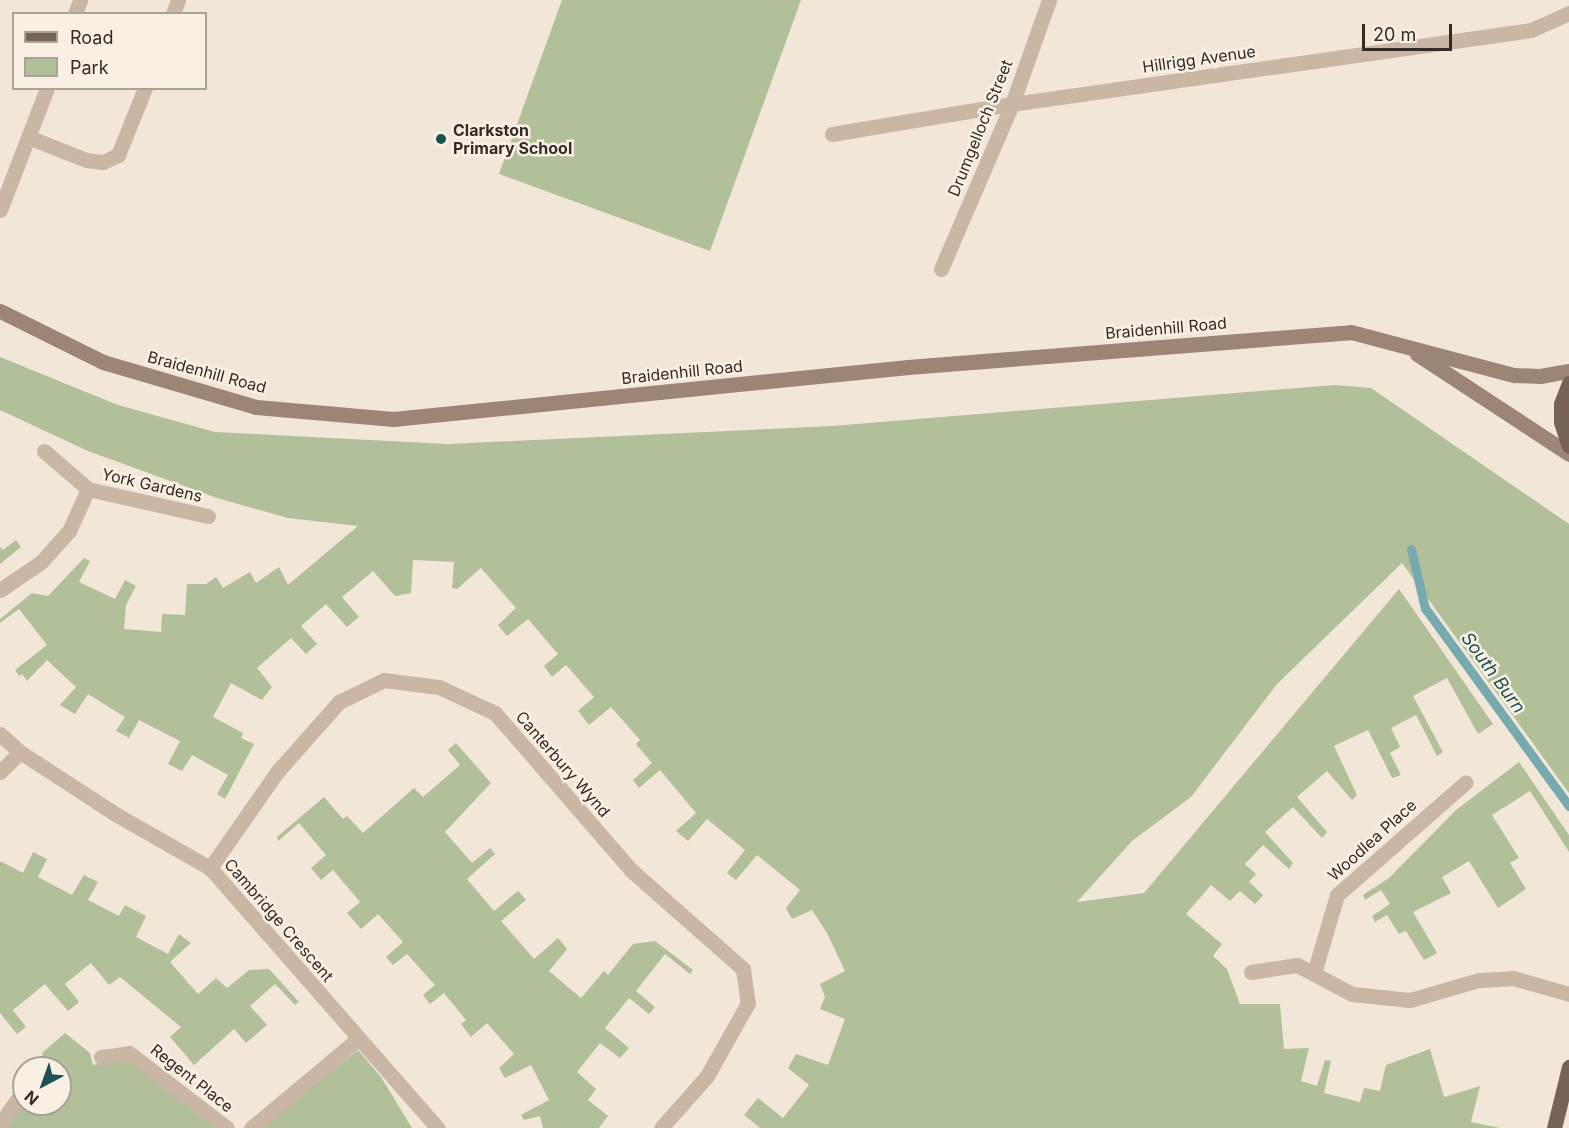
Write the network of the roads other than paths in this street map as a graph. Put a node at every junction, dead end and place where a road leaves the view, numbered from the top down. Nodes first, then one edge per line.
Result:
1 (1049, 0) edge
2 (1569, 13) edge
3 (46, 90) edge
4 (144, 90) edge
5 (1012, 104) junction
6 (832, 134) dead end
7 (28, 137) junction
8 (0, 210) edge
9 (940, 269) dead end
10 (0, 311) edge
11 (1384, 339) junction
12 (1569, 371) edge
13 (1569, 383) edge
14 (1569, 447) edge
15 (44, 451) dead end
16 (1569, 454) edge
17 (88, 489) junction
18 (208, 516) dead end
19 (0, 590) edge
20 (0, 734) edge
21 (20, 752) junction
22 (0, 772) edge
23 (1466, 782) dead end
24 (210, 868) junction
25 (1251, 972) dead end
26 (1314, 973) junction
27 (1569, 994) edge
28 (358, 1039) junction
29 (101, 1057) dead end
30 (1569, 1067) edge
31 (12, 1107) edge
32 (0, 1124) edge
33 (227, 1128) edge
34 (251, 1128) edge
35 (438, 1128) edge
36 (661, 1128) edge
37 (1554, 1128) edge

1 - 5 street, Drumgelloch Street
2 - 5 street, Hillrigg Avenue
3 - 7 street
4 - 7 street
5 - 6 street, Hillrigg Avenue
5 - 9 street, Drumgelloch Street
7 - 8 street
10 - 11 street, Braidenhill Road
11 - 12 street, Braidenhill Road
11 - 16 street, Braidenhill Road
13 - 14 main road
15 - 17 street, York Gardens
17 - 18 street, York Gardens
17 - 19 street, York Gardens
20 - 21 street, Cambridge Crescent
21 - 22 street
21 - 24 street, Cambridge Crescent
23 - 26 street, Woodlea Place
24 - 28 street, Cambridge Crescent
24 - 36 street, Canterbury Wynd
25 - 26 street
26 - 27 street
28 - 34 street
28 - 35 street, Cambridge Crescent
29 - 33 street, Regent Place
30 - 37 main road
31 - 32 street

